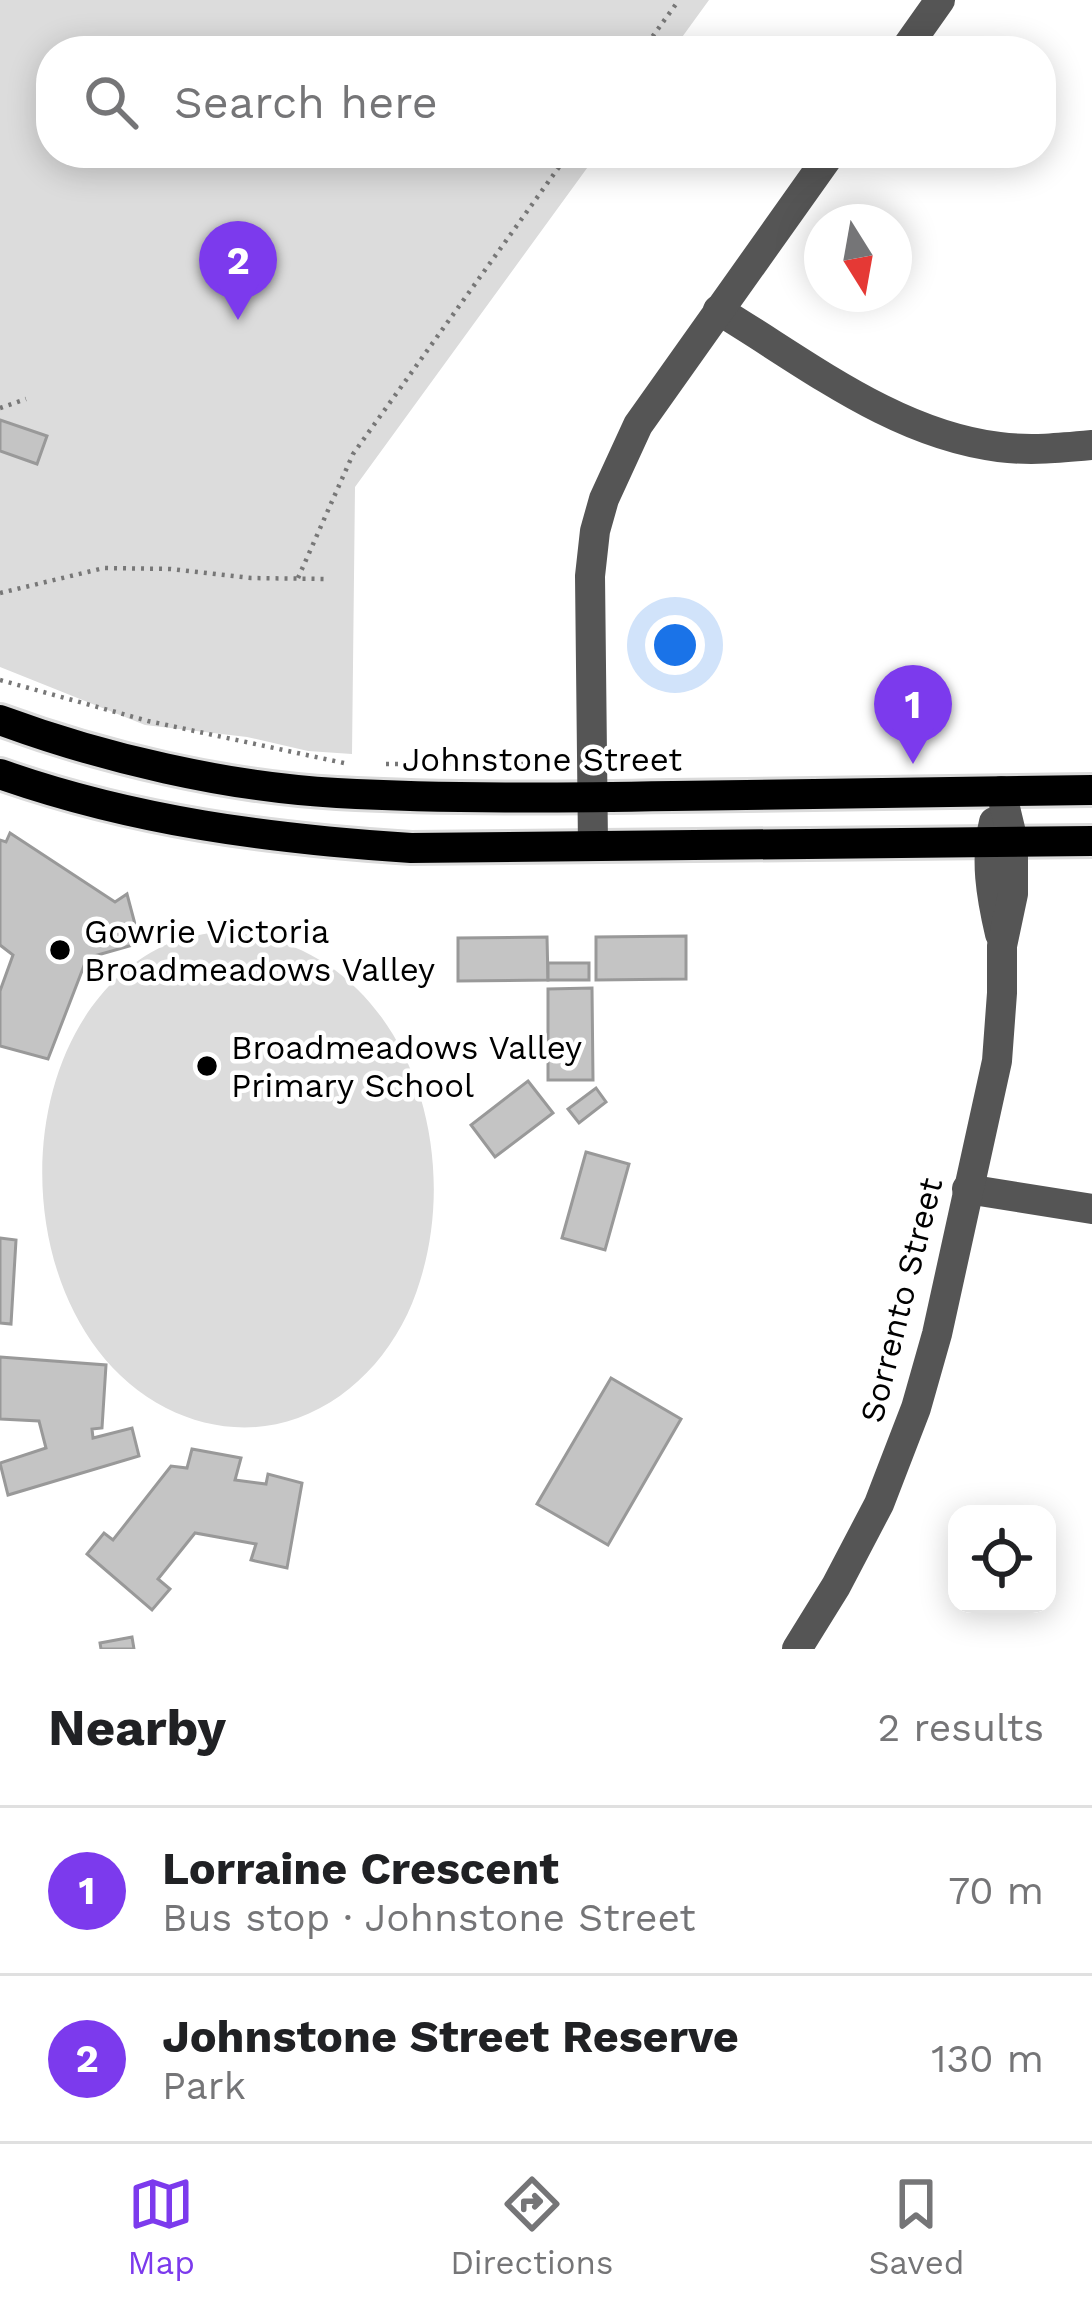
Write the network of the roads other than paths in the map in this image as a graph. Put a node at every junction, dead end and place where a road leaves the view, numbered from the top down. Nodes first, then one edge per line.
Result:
1 (940, 0) edge
2 (915, 36) edge
3 (820, 168) edge
4 (718, 310) junction
5 (1092, 445) edge
6 (0, 721) edge
7 (183, 772) junction
8 (0, 774) edge
9 (1092, 790) edge
10 (1001, 791) junction
11 (591, 797) junction
12 (174, 820) junction
13 (1092, 841) edge
14 (1001, 842) junction
15 (593, 845) junction
16 (967, 1189) junction
17 (1092, 1209) edge
18 (796, 1649) edge

1 - 2 street
3 - 4 street
4 - 5 street
4 - 11 street
6 - 7 main road, Johnstone Street
7 - 11 main road, Johnstone Street
7 - 12 main road
8 - 12 main road
9 - 10 main road, Johnstone Street
10 - 11 main road, Johnstone Street
10 - 14 street, Sorrento Street
11 - 15 street
12 - 15 main road
13 - 14 main road
14 - 15 main road
14 - 16 street, Sorrento Street
16 - 17 street
16 - 18 street, Sorrento Street

